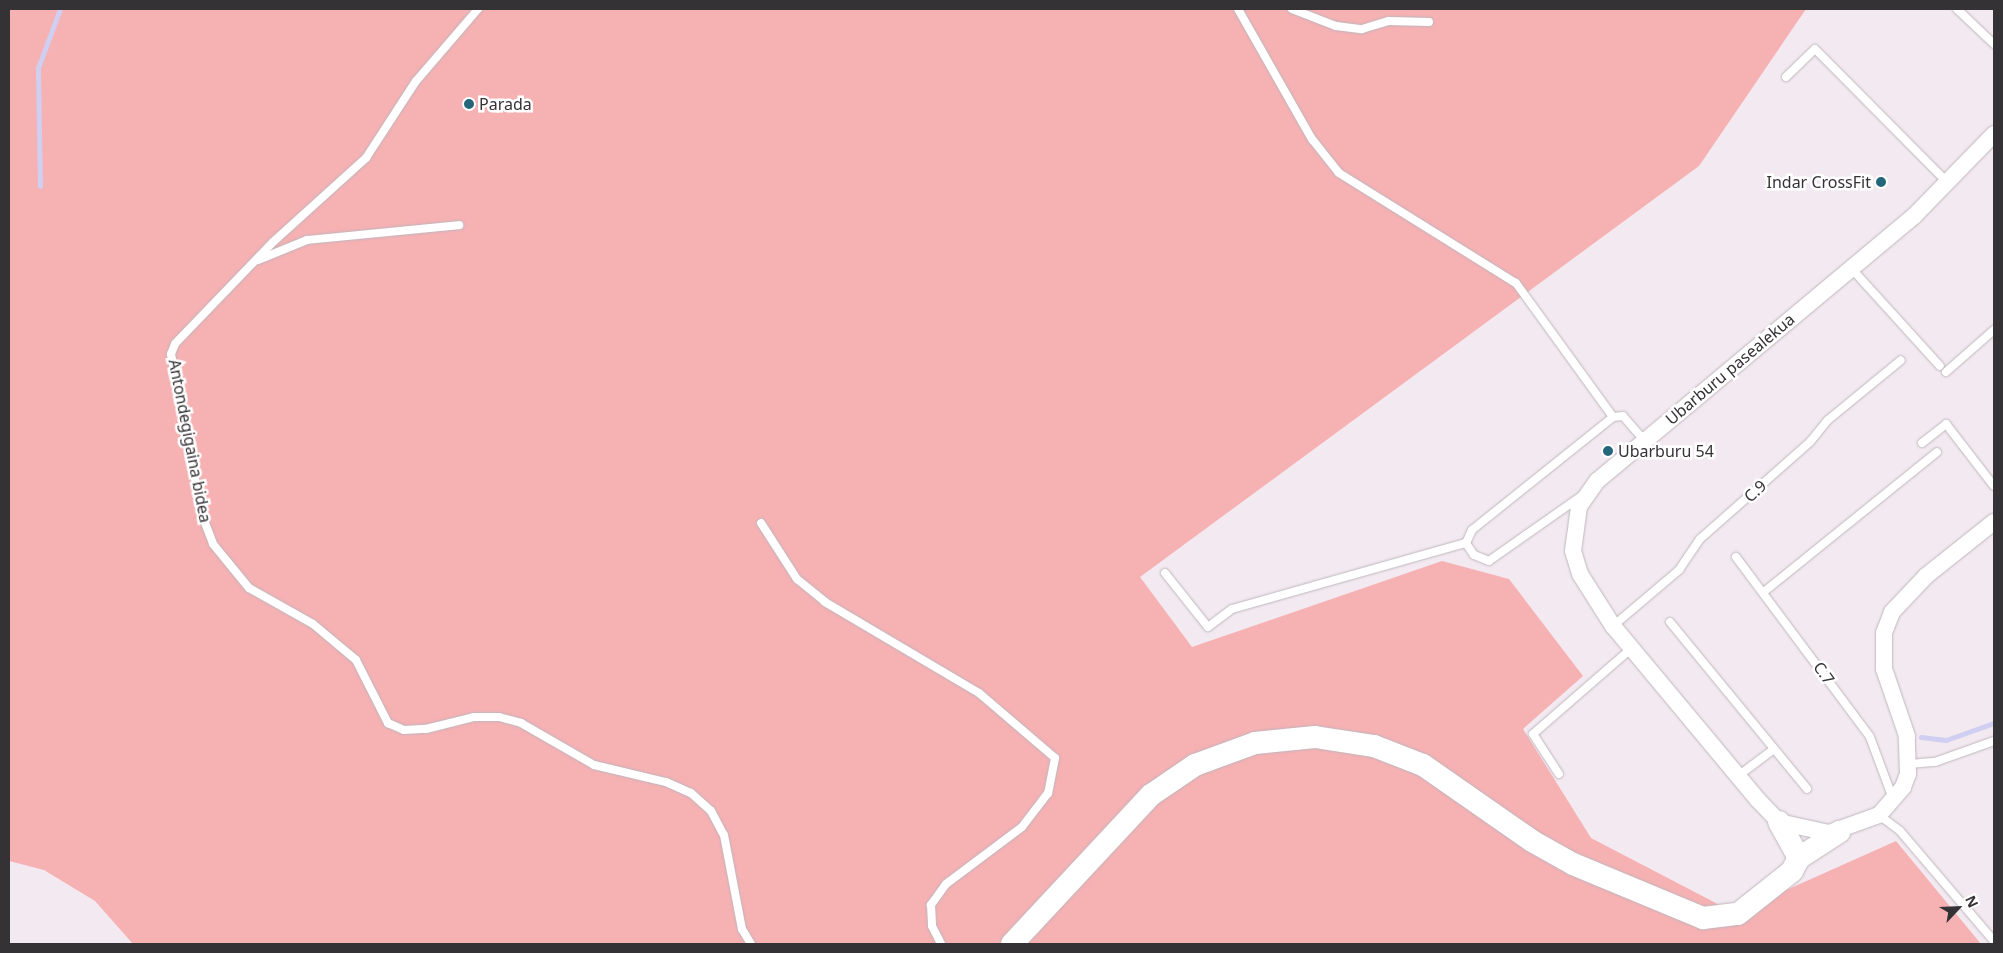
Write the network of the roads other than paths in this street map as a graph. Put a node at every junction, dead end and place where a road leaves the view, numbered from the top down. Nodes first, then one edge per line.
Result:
1 (478, 9) edge
2 (1238, 9) edge
3 (1292, 9) edge
4 (1956, 9) edge
5 (1429, 22) dead end
6 (1994, 44) edge
7 (1786, 77) dead end
8 (1994, 134) edge
9 (1948, 183) junction
10 (459, 225) dead end
11 (254, 262) junction
12 (1851, 268) junction
13 (1994, 330) edge
14 (1901, 360) dead end
15 (1613, 417) junction
16 (1644, 440) junction
17 (1922, 443) dead end
18 (1937, 452) dead end
19 (1994, 486) edge
20 (1586, 493) junction
21 (1994, 522) edge
22 (761, 523) dead end
23 (1466, 542) junction
24 (1736, 557) dead end
25 (1165, 573) dead end
26 (1765, 591) junction
27 (1670, 622) dead end
28 (1613, 626) junction
29 (1632, 648) junction
30 (1994, 741) edge
31 (1774, 749) junction
32 (1910, 764) junction
33 (1559, 774) dead end
34 (1738, 776) junction
35 (1807, 789) dead end
36 (1894, 800) junction
37 (1879, 815) junction
38 (1780, 822) junction
39 (1839, 832) junction
40 (1799, 858) junction
41 (1994, 941) edge
42 (751, 944) edge
43 (941, 944) edge
44 (1012, 944) edge

1 - 11 lane, Antondegigaina bidea
2 - 15 lane
3 - 5 lane
4 - 6 lane
7 - 9 lane
8 - 9 street, Ubarburu pasealekua
9 - 12 street, Ubarburu pasealekua
10 - 11 lane
11 - 42 lane, Antondegigaina bidea
12 - 13 lane
12 - 16 street, Ubarburu pasealekua
14 - 28 lane, C.9
15 - 16 lane
15 - 23 lane
16 - 20 street, Ubarburu pasealekua
17 - 19 lane
18 - 26 lane
20 - 23 lane
20 - 28 street, Ubarburu pasealekua
21 - 32 street
22 - 43 lane
23 - 25 lane
24 - 26 lane, C.7
26 - 36 lane, C.7
27 - 31 lane
28 - 29 street, Ubarburu pasealekua
29 - 33 lane
29 - 34 street, Ubarburu pasealekua
30 - 32 lane
31 - 34 lane
31 - 35 lane
32 - 36 street, Ubarburu pasealekua
34 - 38 street, Ubarburu pasealekua
36 - 37 street, Ubarburu pasealekua
37 - 39 street, Ubarburu pasealekua
37 - 41 lane
38 - 39 street, Ubarburu pasealekua
38 - 40 main road, Ubarburu pasealekua
39 - 40 main road, Ubarburu pasealekua
40 - 44 main road

